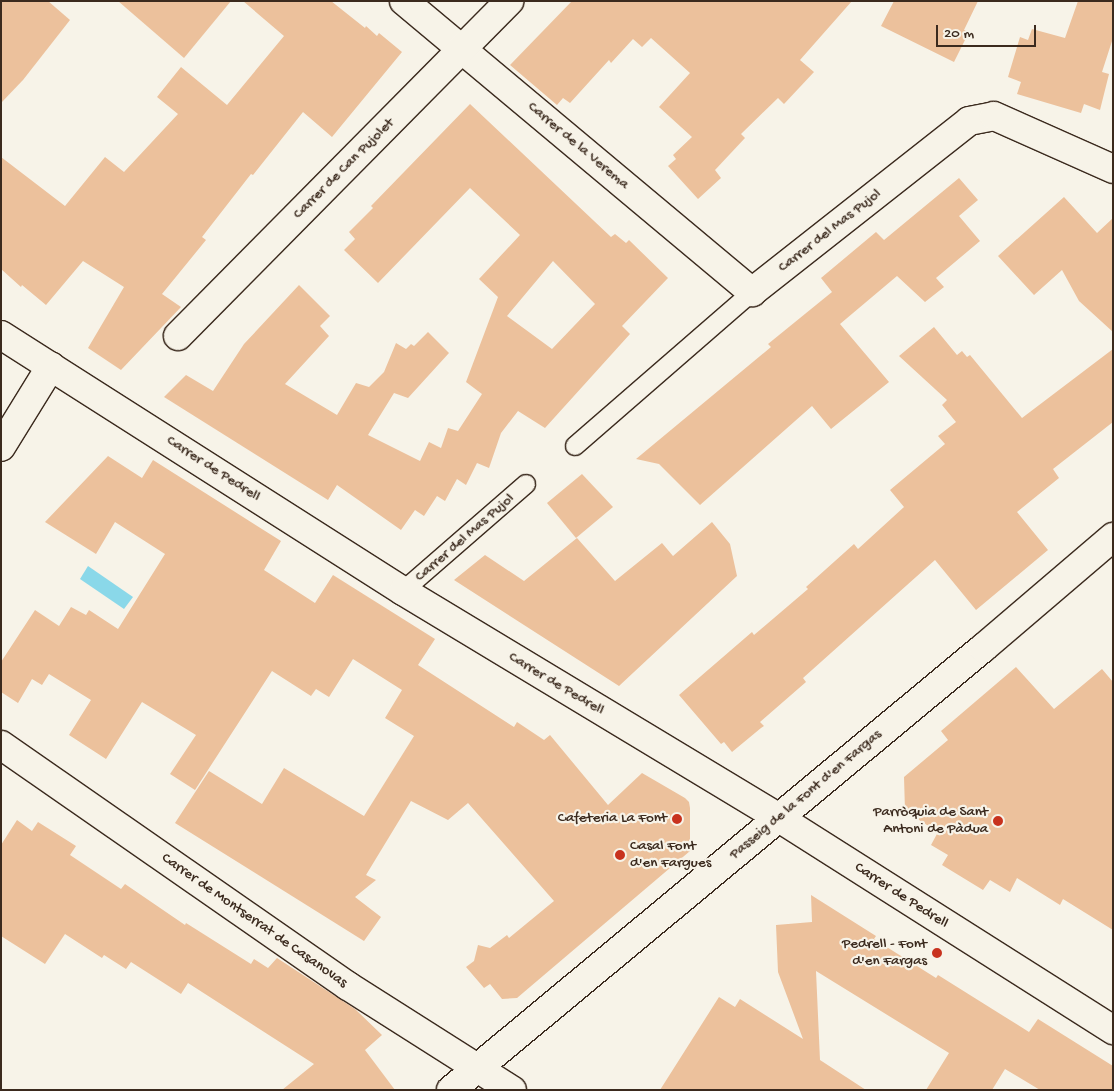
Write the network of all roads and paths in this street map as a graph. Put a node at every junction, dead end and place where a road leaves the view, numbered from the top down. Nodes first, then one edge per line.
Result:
1 (404, 1) edge
2 (509, 1) edge
3 (463, 50) junction
4 (1113, 169) edge
5 (752, 292) junction
6 (1, 334) edge
7 (178, 336) dead end
8 (51, 366) junction
9 (575, 446) dead end
10 (1, 447) edge
11 (526, 484) dead end
12 (1113, 537) edge
13 (403, 592) junction
14 (1, 745) edge
15 (779, 818) junction
16 (1113, 1030) edge
17 (477, 1068) junction
18 (451, 1090) edge
19 (512, 1090) edge

1 - 3 street, Carrer de la Verema
2 - 3 street, Carrer de Can Pujolet
3 - 5 street, Carrer de la Verema
3 - 7 street, Carrer de Can Pujolet
4 - 5 street, Carrer del Mas Pujol
5 - 9 lane, Carrer del Mas Pujol
6 - 8 street, Carrer de Pedrell
8 - 10 street
8 - 13 street, Carrer de Pedrell
11 - 13 lane, Carrer del Mas Pujol
12 - 15 street, Passeig de la Font d'en Fargas
13 - 15 street, Carrer de Pedrell
14 - 17 street, Carrer de Montserrat de Casanovas
15 - 16 street, Carrer de Pedrell
15 - 17 street, Passeig de la Font d'en Fargas
17 - 18 street, Passeig de la Font d'en Fargas
17 - 19 street, Carrer de Montserrat de Casanovas

